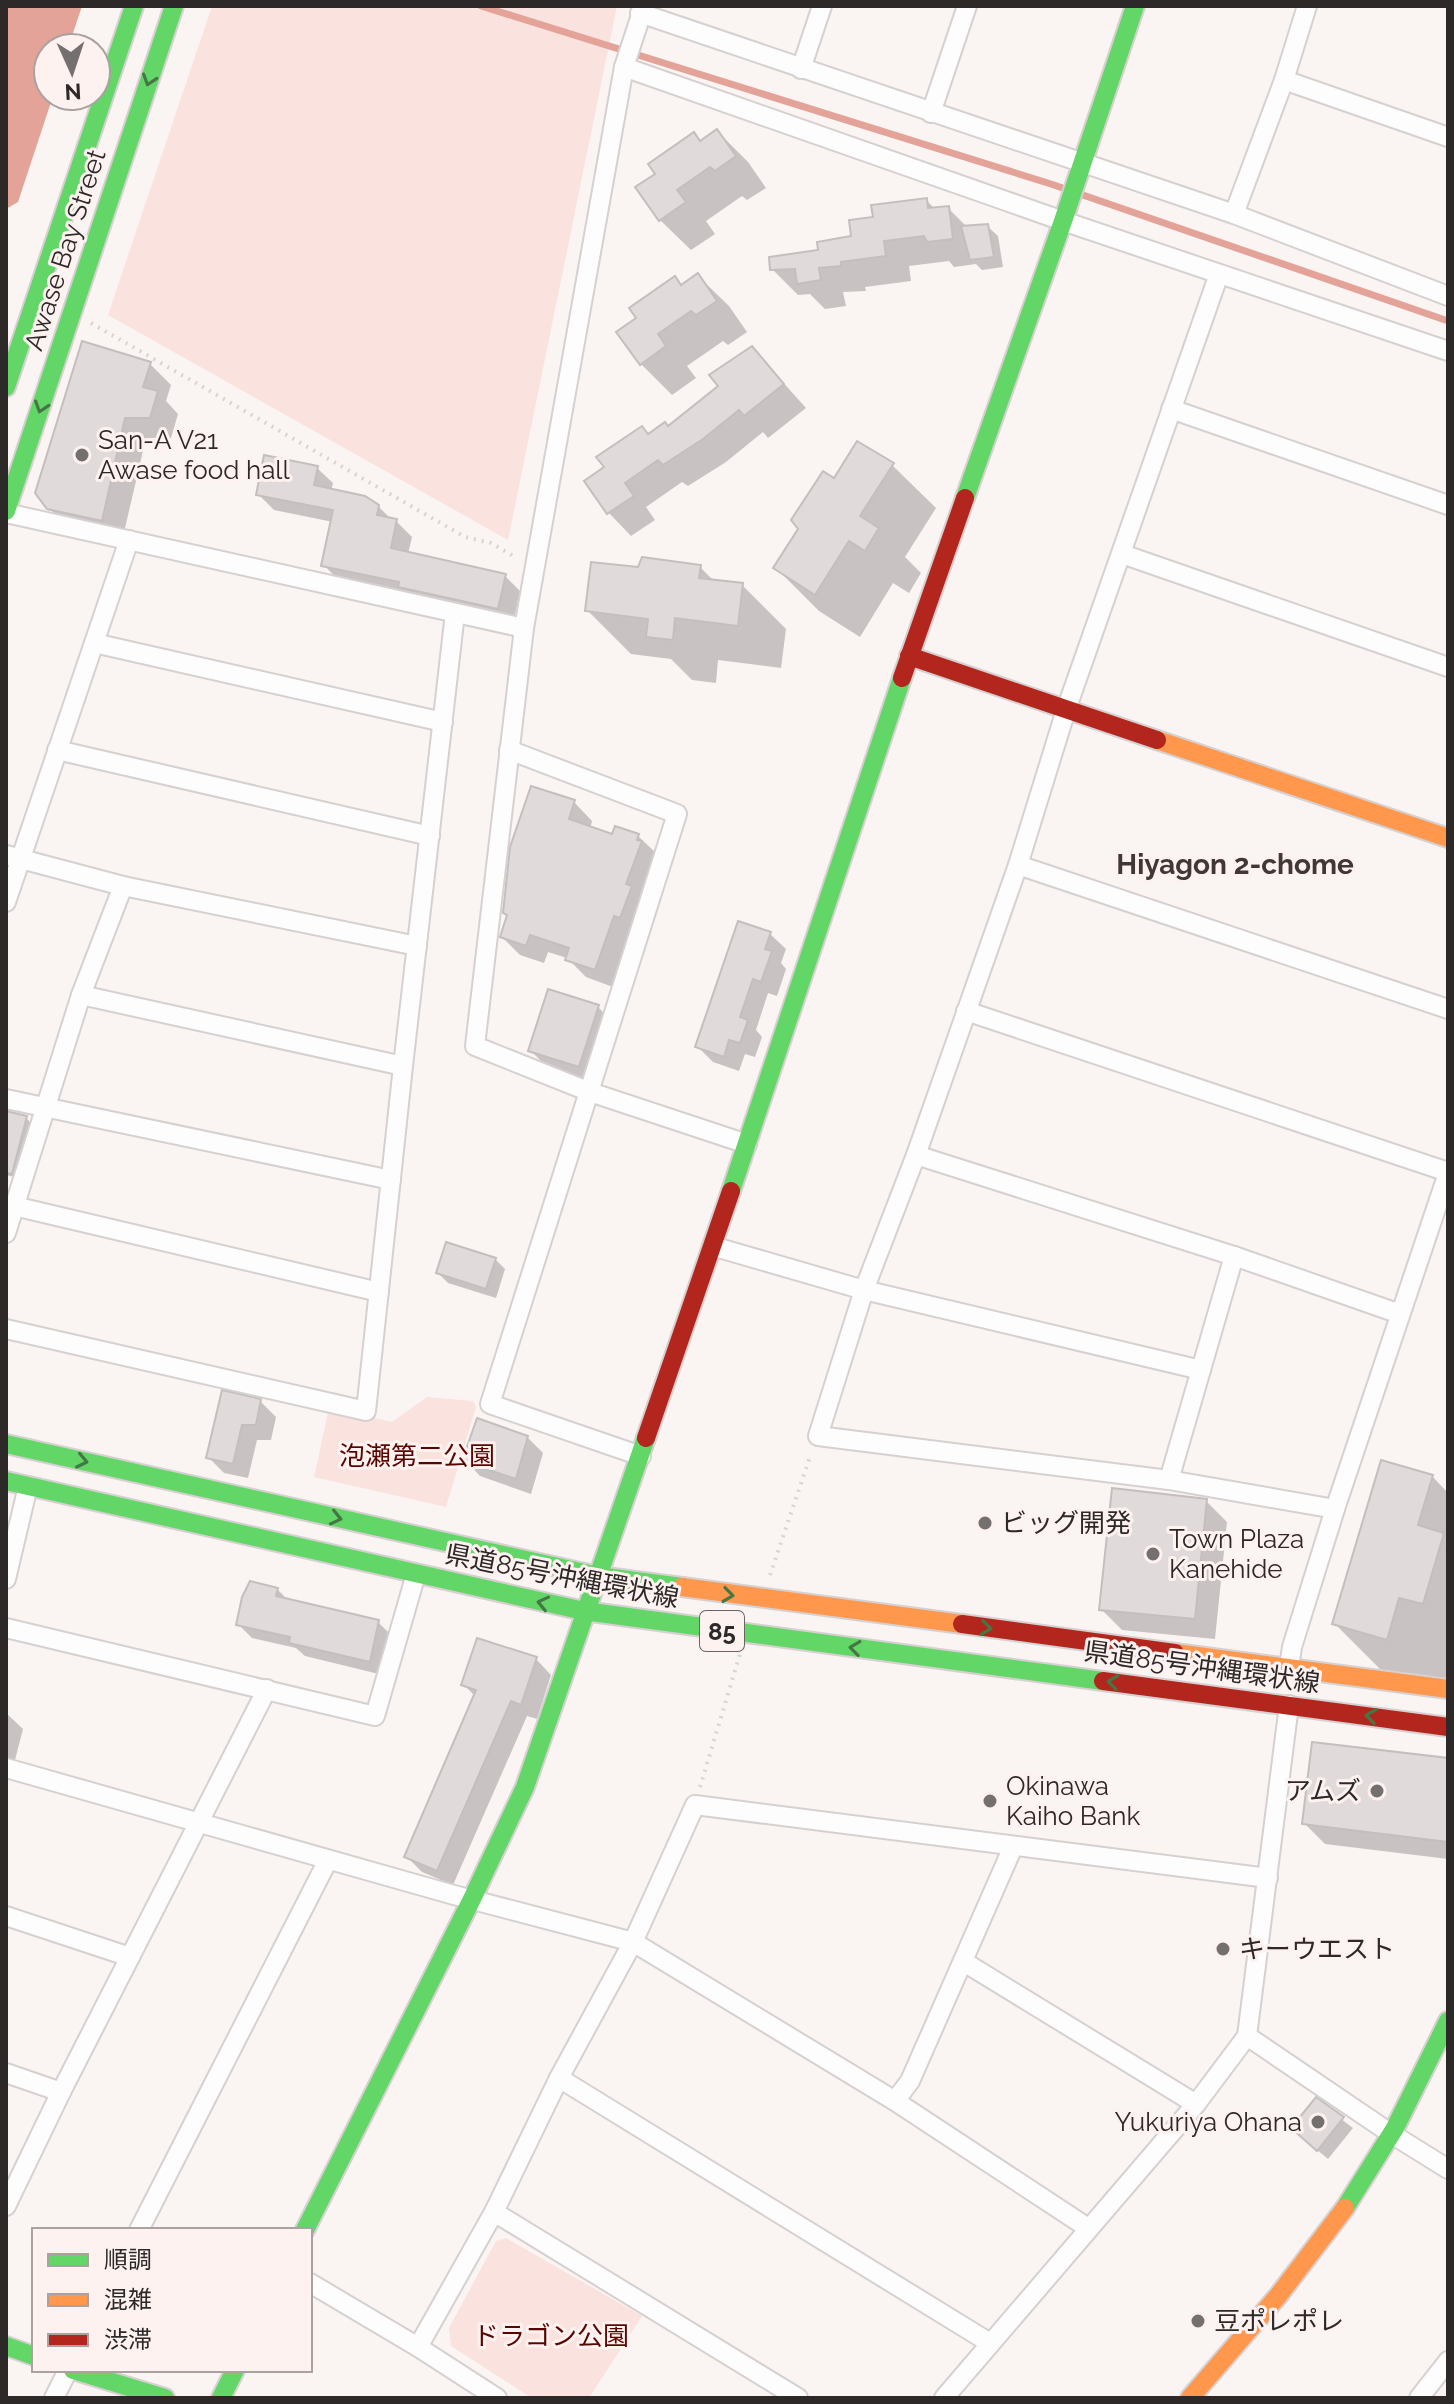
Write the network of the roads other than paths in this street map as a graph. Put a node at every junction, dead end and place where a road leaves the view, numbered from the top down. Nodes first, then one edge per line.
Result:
1 (134, 6) edge
2 (174, 6) edge
3 (822, 6) edge
4 (967, 6) edge
5 (1135, 6) edge
6 (1307, 6) edge
7 (642, 10) edge
8 (624, 67) junction
9 (801, 69) junction
10 (1284, 80) junction
11 (931, 113) junction
12 (1448, 137) edge
13 (1079, 170) junction
14 (1066, 214) junction
15 (1234, 214) junction
16 (1219, 274) junction
17 (1448, 296) edge
18 (33, 345) edge
19 (1448, 351) edge
20 (6, 387) edge
21 (1171, 409) junction
22 (1448, 505) edge
23 (6, 512) edge
24 (129, 540) junction
25 (1122, 554) junction
26 (455, 613) junction
27 (524, 628) junction
28 (94, 643) junction
29 (909, 656) junction
30 (1448, 667) edge
31 (1066, 710) junction
32 (443, 722) junction
33 (57, 750) junction
34 (509, 750) junction
35 (430, 836) junction
36 (1448, 838) edge
37 (13, 856) edge
38 (1018, 865) junction
39 (123, 886) junction
40 (6, 902) edge
41 (417, 946) junction
42 (81, 995) junction
43 (1448, 1009) edge
44 (966, 1011) junction
45 (403, 1066) junction
46 (590, 1092) junction
47 (6, 1099) edge
48 (45, 1107) junction
49 (747, 1144) junction
50 (916, 1155) junction
51 (1448, 1173) edge
52 (391, 1180) junction
53 (14, 1206) junction
54 (6, 1233) edge
55 (712, 1246) junction
56 (1234, 1256) junction
57 (864, 1290) junction
58 (379, 1292) junction
59 (1400, 1314) junction
60 (6, 1329) edge
61 (1201, 1370) junction
62 (6, 1444) edge
63 (641, 1456) junction
64 (1169, 1480) junction
65 (6, 1481) edge
66 (28, 1486) junction
67 (1335, 1509) junction
68 (416, 1574) junction
69 (598, 1576) junction
70 (6, 1579) edge
71 (584, 1611) junction
72 (6, 1628) edge
73 (1289, 1667) junction
74 (267, 1689) junction
75 (1448, 1689) edge
76 (1289, 1705) junction
77 (1448, 1727) edge
78 (6, 1768) edge
79 (198, 1822) junction
80 (1013, 1847) junction
81 (328, 1860) junction
82 (1268, 1878) junction
83 (472, 1899) junction
84 (6, 1916) edge
85 (633, 1942) junction
86 (130, 1957) junction
87 (964, 1962) junction
88 (1448, 2021) edge
89 (1247, 2036) junction
90 (6, 2073) edge
91 (559, 2078) junction
92 (61, 2092) junction
93 (895, 2101) junction
94 (1196, 2104) junction
95 (1390, 2133) junction
96 (1448, 2169) edge
97 (6, 2206) edge
98 (494, 2212) junction
99 (140, 2228) edge
100 (306, 2228) edge
101 (1088, 2228) junction
102 (312, 2284) edge
103 (990, 2343) junction
104 (6, 2346) edge
105 (418, 2347) junction
106 (32, 2355) edge
107 (1448, 2361) edge
108 (69, 2372) edge
109 (77, 2372) edge
110 (234, 2372) edge
111 (54, 2398) edge
112 (165, 2398) edge
113 (221, 2398) edge
114 (497, 2398) edge
115 (798, 2398) edge
116 (944, 2398) edge
117 (1190, 2398) edge
118 (1419, 2398) edge

1 - 18 main road, Awase Bay Street
2 -> 18 main road, Awase Bay Street
3 - 9 street
4 - 11 street
5 - 13 main road
6 - 10 street
7 - 8 street
7 - 9 street
8 - 14 street
8 - 27 street
9 - 11 street
10 - 12 street
10 - 15 street
11 - 13 street
13 - 14 main road
13 - 15 street
14 - 16 street
14 - 29 main road
15 - 17 street
16 - 19 street
16 - 21 street
18 - 20 main road, Awase Bay Street
18 -> 23 main road, Awase Bay Street
21 - 22 street
21 - 25 street
23 - 24 street
24 - 26 street
24 - 28 street
25 - 30 street
25 - 31 street
26 - 27 street
26 - 32 street
27 - 34 street
28 - 32 street
28 - 33 street
29 - 31 main road
29 - 49 main road
31 - 36 main road
31 - 38 street
32 - 35 street
33 - 35 street
33 - 37 street
34 - 46 street
34 - 46 street
35 - 41 street
37 - 39 street
37 - 40 street
38 - 43 street
38 - 44 street
39 - 41 street
39 - 42 street
41 - 45 street
42 - 45 street
42 - 48 street
44 - 50 street
44 - 51 street
45 - 52 street
46 - 49 street
46 - 63 street
47 - 48 street
48 - 52 street
48 - 53 street
49 - 55 main road
50 - 56 street
50 - 57 street
51 - 59 street
52 - 58 street
53 - 54 street
53 - 58 street
55 - 57 street
55 - 63 main road
56 - 59 street
56 - 61 street
57 - 61 street
57 - 64 street
58 - 60 street
59 - 67 street
61 - 64 street
62 -> 69 main road, 県道85号沖縄環状線 / 85
63 - 69 main road
64 - 67 street
65 - 66 main road, 県道85号沖縄環状線 / 85
66 - 68 main road, 県道85号沖縄環状線 / 85
66 - 70 street
67 - 73 street
71 -> 68 main road, 県道85号沖縄環状線 / 85
68 - 74 street
69 - 71 main road
69 -> 73 main road, 県道85号沖縄環状線 / 85
76 -> 71 main road, 県道85号沖縄環状線 / 85
71 - 83 main road
72 - 74 street
73 - 75 main road, 県道85号沖縄環状線 / 85
74 - 79 street
77 -> 76 main road, 県道85号沖縄環状線 / 85
76 - 82 street
78 - 79 street
79 - 81 street
79 - 86 street
80 - 82 street
80 - 85 street
80 - 87 street
81 - 83 street
81 - 99 street
82 - 89 street
83 - 85 street
83 - 100 main road
84 - 86 street
85 - 91 street
85 - 93 street
86 - 92 street
87 - 93 street
87 - 94 street
88 - 95 main road
89 - 94 street
89 - 95 street
90 - 92 street
91 - 98 street
91 - 103 street
92 - 97 street
93 - 101 street
94 - 101 street
95 - 96 street
95 - 117 main road
98 - 105 street
98 - 115 street
101 - 103 street
102 - 105 street
103 - 116 street
104 - 106 main road
105 - 114 street
107 - 118 street
108 - 111 street
109 - 112 main road
110 - 113 main road

